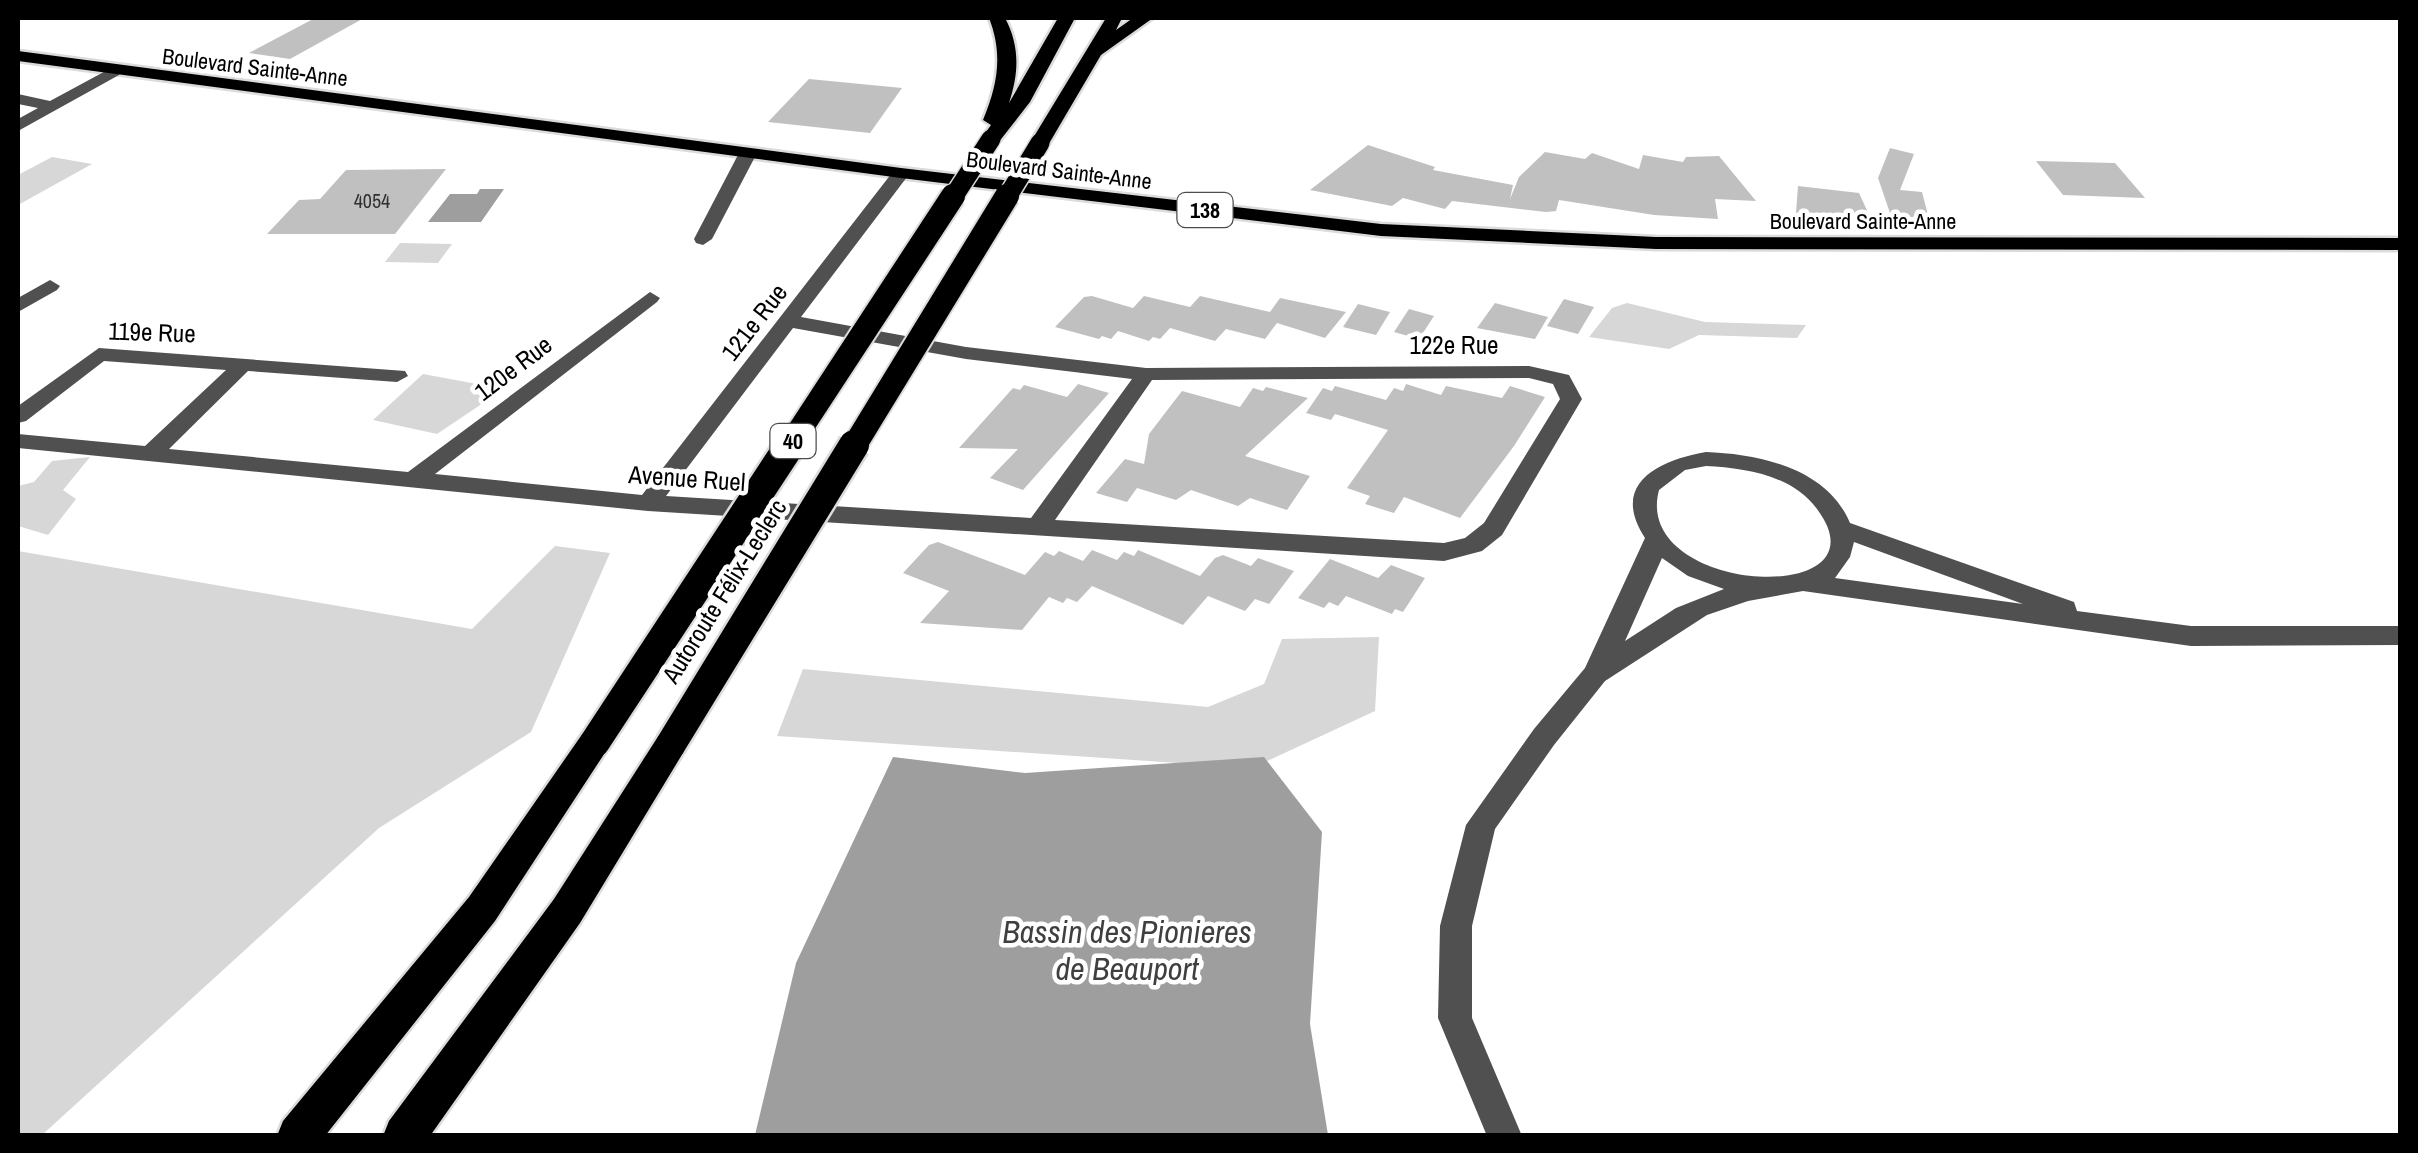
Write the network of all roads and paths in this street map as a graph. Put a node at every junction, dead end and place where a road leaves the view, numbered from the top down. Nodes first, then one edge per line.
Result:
1 (997, 18) edge
2 (1066, 18) edge
3 (1114, 18) edge
4 (1144, 18) edge
5 (18, 56) edge
6 (1090, 57) junction
7 (113, 72) junction
8 (18, 100) edge
9 (54, 107) junction
10 (18, 126) edge
11 (991, 139) junction
12 (748, 153) junction
13 (901, 173) junction
14 (703, 239) dead end
15 (2400, 244) edge
16 (18, 285) edge
17 (650, 298) dead end
18 (18, 306) edge
19 (790, 321) junction
20 (244, 364) junction
21 (1146, 374) junction
22 (397, 376) dead end
23 (18, 416) edge
24 (18, 441) edge
25 (148, 456) junction
26 (410, 482) junction
27 (648, 504) junction
28 (1840, 528) junction
29 (1036, 529) junction
30 (1656, 538) junction
31 (1473, 545) joint
32 (1805, 583) junction
33 (1762, 588) junction
34 (2107, 624) junction
35 (2400, 636) edge
36 (1596, 674) junction
37 (298, 1136) edge
38 (404, 1136) edge
39 (1505, 1136) edge

1 - 11 highway, 40
2 - 11 highway, Autoroute Félix-Leclerc
3 - 6 highway, Autoroute Félix-Leclerc / 40
4 - 6 highway
5 - 7 main road, Boulevard Sainte-Anne / 138
6 - 38 highway, Autoroute Félix-Leclerc / 40, bridge
7 - 9 street
7 - 12 main road, Boulevard Sainte-Anne / 138
8 - 9 street
9 - 10 street
11 - 37 highway, Autoroute Félix-Leclerc / 40, bridge
12 - 13 main road, Boulevard Sainte-Anne / 138
12 - 14 street
13 - 15 main road, Boulevard Sainte-Anne / 138
13 - 19 street, 121e Rue
16 - 18 street
17 - 26 street, 120e Rue
19 - 21 street, 122e Rue
19 - 27 street, 121e Rue
20 - 22 street, 119e Rue
20 - 23 street, 119e Rue
20 - 25 street
21 - 29 street
21 - 31 street, 122e Rue
24 - 25 street, Avenue Ruel
25 - 26 street, Avenue Ruel
26 - 27 street, Avenue Ruel
27 - 29 street, Avenue Ruel
28 - 30 street
28 - 32 street
28 - 34 street
29 - 31 street, Avenue Ruel
30 - 33 street
30 - 36 street
32 - 33 street
32 - 34 street
33 - 36 street
34 - 35 street
36 - 39 street

